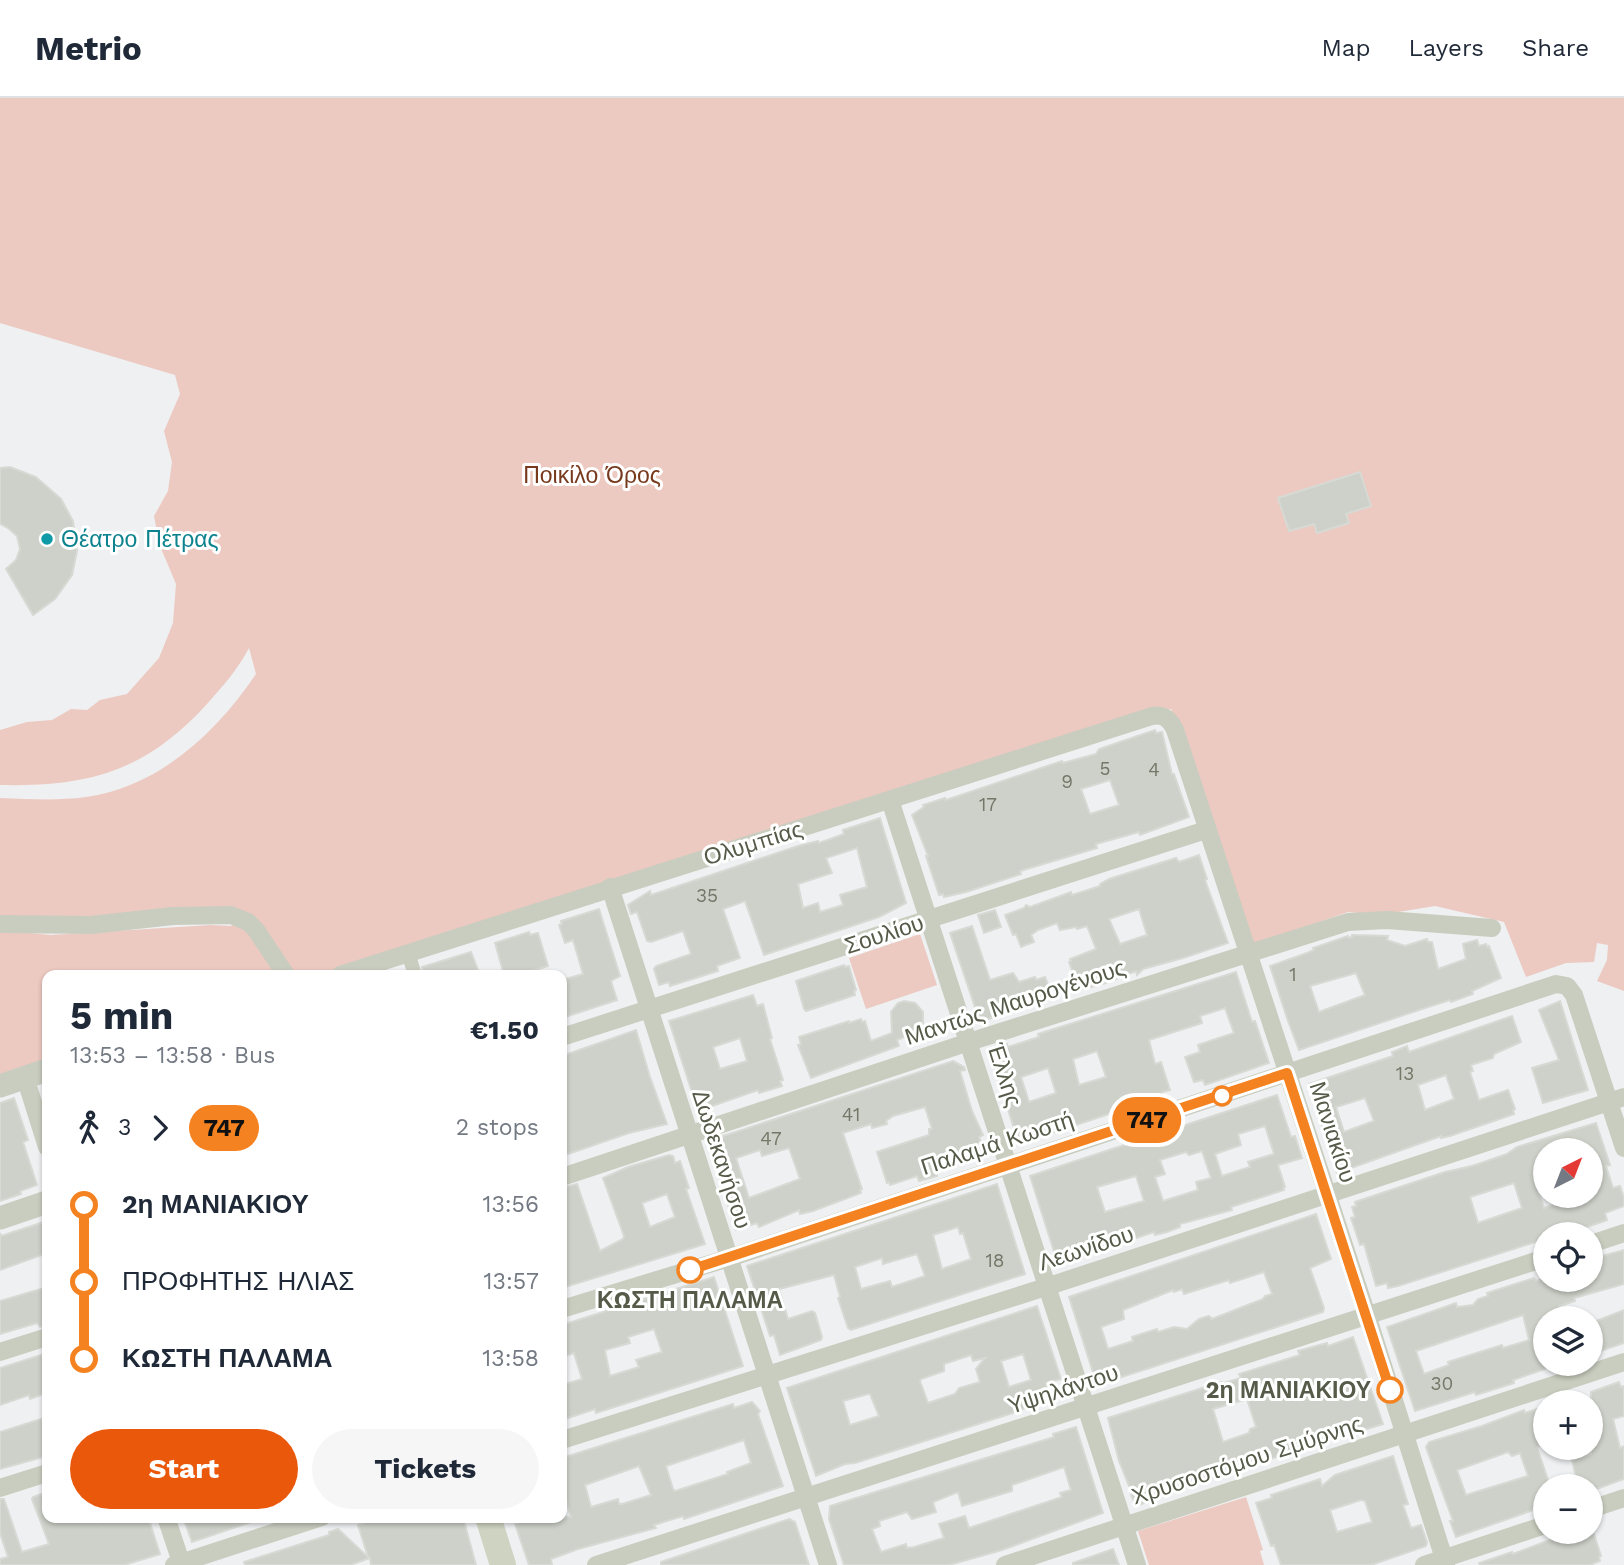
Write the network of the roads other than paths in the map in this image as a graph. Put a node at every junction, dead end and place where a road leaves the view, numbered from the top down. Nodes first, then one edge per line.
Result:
1 (1166, 717) joint
2 (890, 800) junction
3 (1206, 830) junction
4 (610, 887) junction
5 (930, 919) junction
6 (0, 924) edge
7 (1492, 928) dead end
8 (408, 953) junction
9 (1248, 953) junction
10 (283, 970) edge
11 (355, 970) edge
12 (413, 970) edge
13 (648, 1009) junction
14 (567, 1035) edge
15 (969, 1042) junction
16 (42, 1072) edge
17 (1287, 1073) junction
18 (25, 1077) junction
19 (0, 1086) edge
20 (1616, 1099) edge
21 (42, 1131) edge
22 (689, 1134) junction
23 (1624, 1148) edge
24 (1008, 1165) junction
25 (567, 1175) edge
26 (1327, 1194) junction
27 (42, 1204) edge
28 (0, 1218) edge
29 (1624, 1233) edge
30 (1603, 1240) edge
31 (729, 1258) junction
32 (1533, 1262) edge
33 (1046, 1287) junction
34 (567, 1307) edge
35 (1367, 1315) junction
36 (42, 1339) edge
37 (0, 1352) edge
38 (1624, 1362) edge
39 (767, 1376) junction
40 (1086, 1407) junction
41 (1404, 1434) junction
42 (567, 1438) edge
43 (42, 1475) edge
44 (0, 1488) edge
45 (806, 1497) junction
46 (1624, 1498) edge
47 (1603, 1505) edge
48 (168, 1523) edge
49 (304, 1523) edge
50 (490, 1523) edge
51 (1124, 1526) junction
52 (1533, 1529) edge
53 (1445, 1562) edge
54 (179, 1564) edge
55 (503, 1565) edge
56 (596, 1565) edge
57 (828, 1565) edge
58 (1005, 1565) edge
59 (1137, 1565) edge
60 (1424, 1565) edge

1 - 2 street, Ολυμπίας
1 - 3 street, Μανιακίου
2 - 4 street, Ολυμπίας
2 - 5 street, Έλλης
3 - 5 street, Σουλίου
3 - 9 street, Μανιακίου
4 - 8 street, Ολυμπίας
4 - 13 street, Δωδεκανήσου
5 - 13 street, Σουλίου
5 - 15 street, Έλλης
6 - 10 street
7 - 9 street, Μαντώς Μαυρογένους
8 - 11 street, Ολυμπίας
8 - 12 street
9 - 15 street, Μαντώς Μαυρογένους
9 - 17 street, Μανιακίου
13 - 14 street, Σουλίου
13 - 22 street, Δωδεκανήσου
15 - 22 street, Μαντώς Μαυρογένους
15 - 24 street, Έλλης
16 - 18 street
17 - 20 street, Παλαμά Κωστή
17 - 24 street, Παλαμά Κωστή
17 - 26 street, Μανιακίου
18 - 19 street
18 - 21 street
20 - 23 street
20 - 26 street, Λεωνίδου
22 - 25 street, Μαντώς Μαυρογένους
22 - 31 street, Δωδεκανήσου
24 - 31 street, Παλαμά Κωστή
24 - 33 street, Έλλης
26 - 33 street, Λεωνίδου
26 - 35 street, Μανιακίου
27 - 28 street
29 - 30 street
31 - 34 street, Παλαμά Κωστή
31 - 39 street, Δωδεκανήσου
32 - 35 street, Υψηλάντου
33 - 39 street, Λεωνίδου
33 - 40 street, Έλλης
35 - 40 street, Υψηλάντου
35 - 41 street, Μανιακίου
36 - 37 street
38 - 41 street, Χρυσοστόμου Σμύρνης
39 - 42 street, Λεωνίδου
39 - 45 street, Δωδεκανήσου
40 - 45 street, Υψηλάντου
40 - 51 street, Έλλης
41 - 51 street, Χρυσοστόμου Σμύρνης
41 - 53 street, Μανιακίου
43 - 44 street
45 - 56 street, Υψηλάντου
45 - 57 street, Δωδεκανήσου
46 - 47 street
48 - 54 street
49 - 54 street
50 - 55 main road
51 - 58 street, Χρυσοστόμου Σμύρνης
51 - 59 street, Έλλης
52 - 53 street
53 - 60 street

